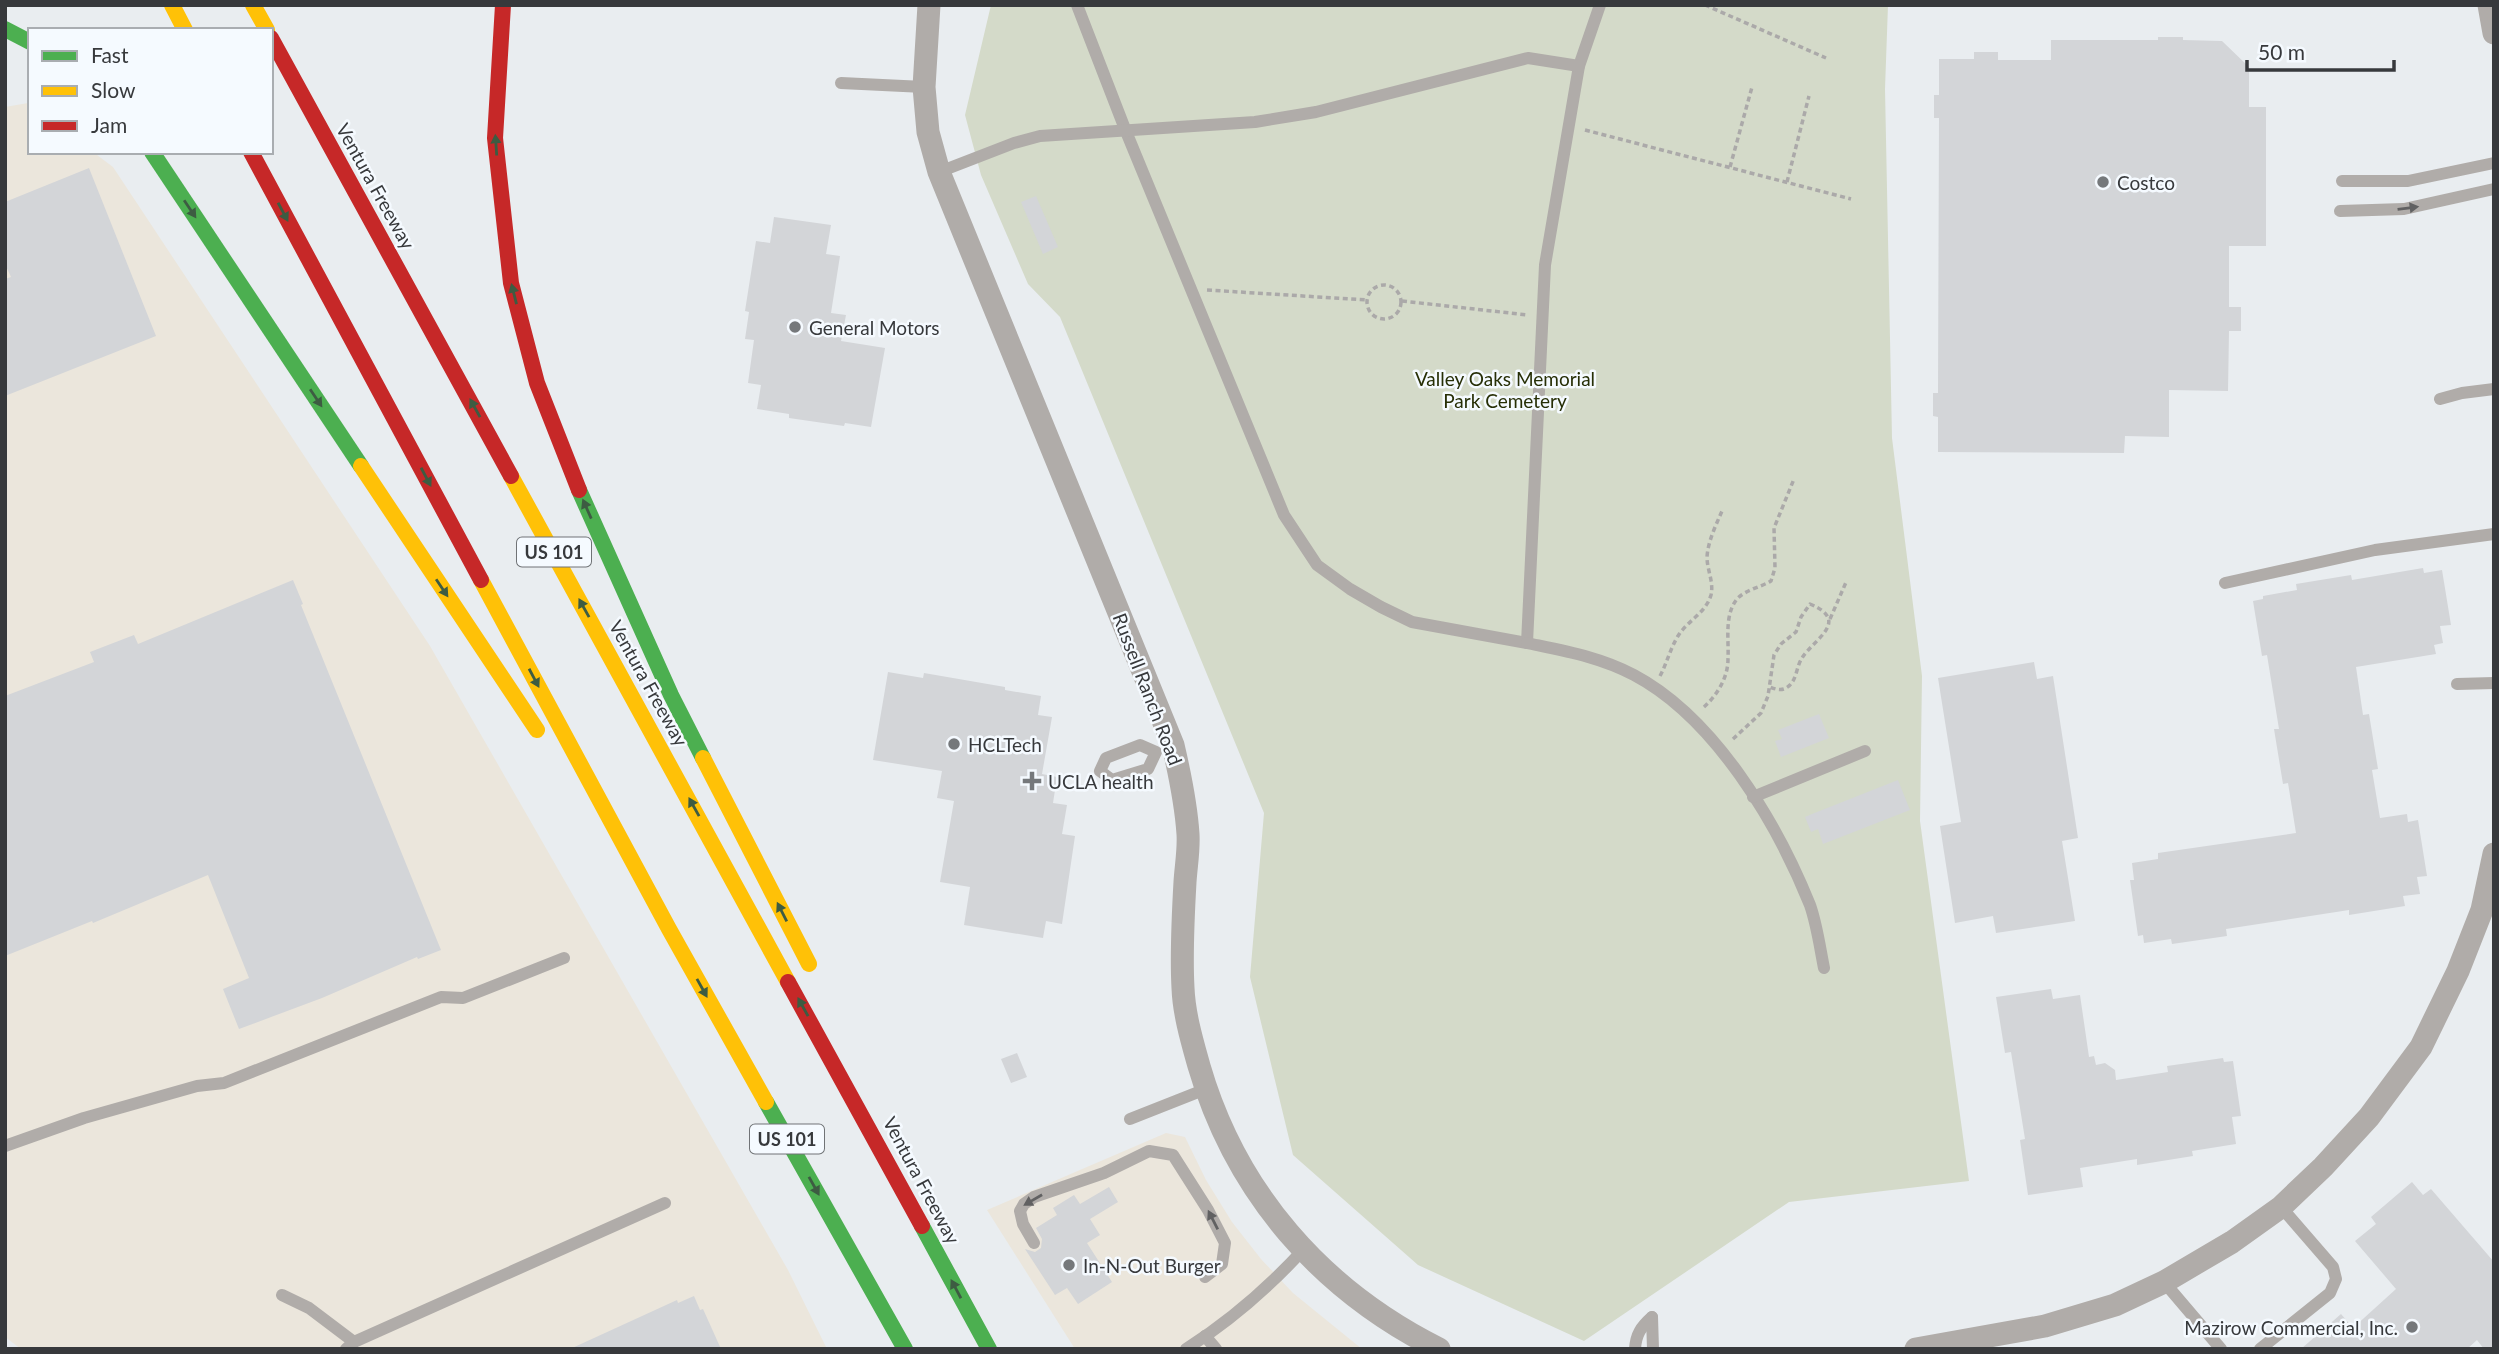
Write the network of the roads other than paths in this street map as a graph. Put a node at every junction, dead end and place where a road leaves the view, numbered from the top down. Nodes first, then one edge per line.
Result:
1 (172, 5) edge
2 (253, 5) edge
3 (503, 5) edge
4 (929, 5) edge
5 (1077, 5) edge
6 (1600, 5) edge
7 (2489, 5) edge
8 (184, 28) edge
9 (266, 28) edge
10 (5, 29) edge
11 (2494, 33) edge
12 (28, 41) edge
13 (273, 42) edge
14 (1579, 66) junction
15 (841, 83) dead end
16 (924, 88) junction
17 (1125, 129) junction
18 (153, 154) edge
19 (252, 154) edge
20 (2494, 163) edge
21 (939, 172) junction
22 (2342, 181) dead end
23 (2494, 189) edge
24 (2340, 211) dead end
25 (2494, 390) edge
26 (2440, 399) dead end
27 (2494, 534) edge
28 (2225, 583) dead end
29 (1527, 643) junction
30 (2494, 683) edge
31 (2458, 684) dead end
32 (546, 744) dead end
33 (1164, 748) junction
34 (1865, 751) dead end
35 (577, 790) dead end
36 (1754, 797) junction
37 (2494, 854) edge
38 (669, 929) junction
39 (564, 958) dead end
40 (1824, 968) dead end
41 (816, 978) dead end
42 (831, 1028) dead end
43 (836, 1066) junction
44 (1206, 1089) junction
45 (1130, 1119) dead end
46 (5, 1146) edge
47 (665, 1203) dead end
48 (2281, 1207) junction
49 (1034, 1243) dead end
50 (1303, 1250) junction
51 (1205, 1277) dead end
52 (2164, 1282) junction
53 (282, 1296) dead end
54 (1205, 1336) junction
55 (350, 1345) edge
56 (905, 1349) edge
57 (989, 1349) edge
58 (1186, 1349) edge
59 (1216, 1349) edge
60 (1439, 1349) edge
61 (1635, 1349) edge
62 (1653, 1349) edge
63 (1916, 1349) edge
64 (2221, 1349) edge
65 (2260, 1349) edge

1 - 8 highway
2 - 9 highway
41 -> 3 highway
4 - 16 street, Russell Ranch Road
5 - 17 lane
6 - 14 lane
7 - 11 street
10 - 12 highway
43 -> 13 highway, Ventura Freeway / US 101
14 - 17 lane
14 - 29 lane
15 - 16 lane
16 - 21 street, Russell Ranch Road
17 - 21 lane
17 - 29 lane
18 -> 32 highway
19 -> 38 highway, US 101
20 - 22 lane
21 - 33 street, Russell Ranch Road
24 -> 23 lane
25 - 26 lane
27 - 28 lane
29 - 36 lane
30 - 31 lane
33 - 33 lane
33 - 44 street, Russell Ranch Road
34 - 36 lane
35 - 38 highway
36 - 40 lane
37 - 48 street
38 -> 56 highway, US 101
39 - 46 lane
42 - 43 highway
57 -> 43 highway, Ventura Freeway / US 101
44 - 45 lane
44 - 50 street, Russell Ranch Road
47 - 55 lane
48 - 52 street
48 - 65 lane
51 -> 49 lane
50 - 54 lane
50 - 60 street, Russell Ranch Road
52 - 63 street
52 - 64 lane
53 - 55 lane
54 - 58 lane
54 - 59 lane
61 - 62 lane

